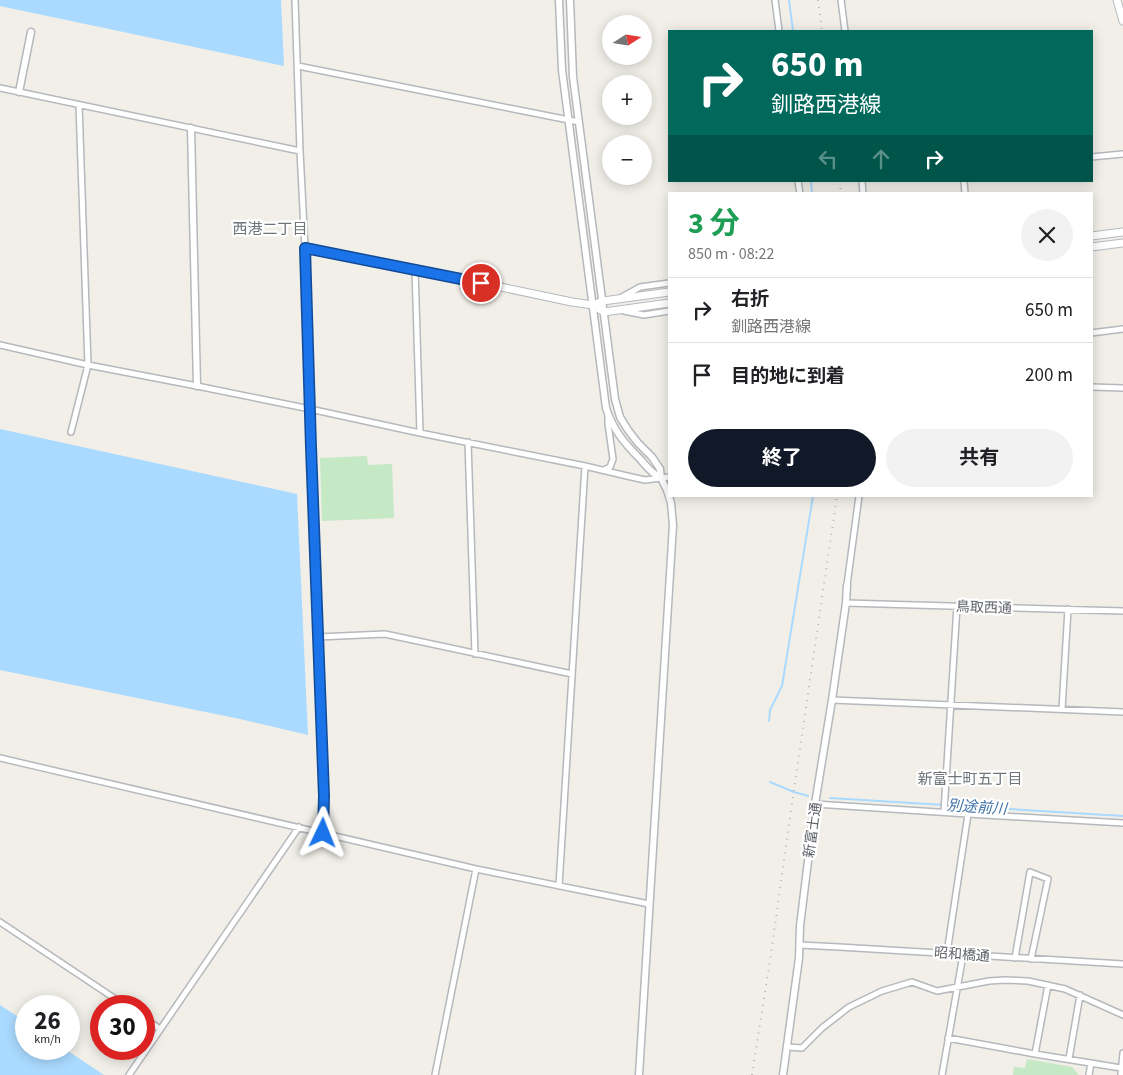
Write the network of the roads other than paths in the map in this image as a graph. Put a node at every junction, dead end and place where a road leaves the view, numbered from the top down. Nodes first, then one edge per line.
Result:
1 (295, 0) edge
2 (559, 0) edge
3 (570, 0) edge
4 (775, 0) edge
5 (841, 0) edge
6 (1116, 0) edge
7 (1123, 21) edge
8 (779, 30) edge
9 (844, 30) edge
10 (31, 32) dead end
11 (298, 66) junction
12 (0, 88) edge
13 (19, 92) junction
14 (79, 105) junction
15 (569, 120) junction
16 (579, 122) junction
17 (191, 128) junction
18 (300, 151) junction
19 (1123, 154) edge
20 (1093, 157) edge
21 (1123, 232) edge
22 (1093, 236) edge
23 (1123, 243) edge
24 (1093, 247) edge
25 (305, 248) junction
26 (415, 269) junction
27 (668, 283) edge
28 (668, 292) edge
29 (618, 299) junction
30 (603, 301) junction
31 (668, 303) edge
32 (594, 305) junction
33 (619, 310) junction
34 (668, 311) edge
35 (604, 312) junction
36 (1123, 329) edge
37 (1093, 333) edge
38 (0, 345) edge
39 (88, 365) junction
40 (197, 386) junction
41 (1093, 387) edge
42 (1123, 388) edge
43 (310, 409) junction
44 (608, 415) junction
45 (71, 432) dead end
46 (420, 433) junction
47 (468, 442) junction
48 (585, 466) junction
49 (604, 471) junction
50 (668, 477) edge
51 (661, 478) junction
52 (668, 493) edge
53 (669, 497) edge
54 (859, 497) edge
55 (847, 585) joint
56 (846, 603) junction
57 (957, 606) junction
58 (1068, 609) junction
59 (1123, 611) edge
60 (318, 637) junction
61 (475, 654) junction
62 (572, 674) junction
63 (832, 700) junction
64 (950, 705) junction
65 (1062, 709) junction
66 (1123, 712) edge
67 (0, 758) edge
68 (816, 804) junction
69 (944, 812) junction
70 (968, 814) junction
71 (1123, 823) edge
72 (299, 828) junction
73 (323, 833) junction
74 (476, 868) junction
75 (559, 886) junction
76 (649, 904) junction
77 (0, 922) edge
78 (800, 945) junction
79 (947, 954) junction
80 (963, 955) junction
81 (1015, 958) junction
82 (1031, 958) junction
83 (1123, 964) edge
84 (1048, 985) junction
85 (957, 987) junction
86 (110, 995) edge
87 (1080, 995) junction
88 (1123, 1015) edge
89 (155, 1026) edge
90 (160, 1029) junction
91 (948, 1038) junction
92 (787, 1047) junction
93 (1123, 1053) edge
94 (1035, 1054) junction
95 (1068, 1059) junction
96 (1091, 1063) junction
97 (1121, 1068) junction
98 (129, 1075) edge
99 (435, 1075) edge
100 (639, 1075) edge
101 (783, 1075) edge
102 (942, 1075) edge
103 (1088, 1075) edge
104 (1120, 1075) edge

1 - 11 street
2 - 15 street
3 - 16 street
4 - 8 street
5 - 9 street
6 - 7 main road
10 - 13 street
11 - 15 street
11 - 18 street
12 - 13 street
13 - 14 street
14 - 17 street
14 - 39 street
15 - 16 street
15 - 32 street
16 - 30 street
17 - 18 street
17 - 40 street
18 - 25 street
19 - 20 street
21 - 22 main road
23 - 24 main road
25 - 26 main road
25 - 43 street
26 - 32 main road
26 - 46 street
27 - 29 street
28 - 29 main road
29 - 30 main road
30 - 32 main road
30 - 35 street
31 - 33 main road
32 - 35 main road
32 - 44 street
33 - 34 street
33 - 35 main road
35 - 51 street
36 - 37 street
38 - 39 street
39 - 40 street
39 - 45 street
40 - 43 street
41 - 42 street
43 - 46 street
43 - 60 street
44 - 49 street
44 - 51 street
46 - 47 street
47 - 48 street
47 - 61 street
48 - 49 street
48 - 62 street
49 - 51 street
50 - 51 street
51 - 52 street
53 - 76 street
54 - 55 street
55 - 56 street, 新富士通
56 - 57 street, 鳥取西通
56 - 63 street, 新富士通
57 - 58 street, 鳥取西通
57 - 64 street
58 - 59 street, 鳥取西通
58 - 65 street
60 - 61 street
60 - 73 street
61 - 62 street
62 - 75 street
63 - 64 street
63 - 68 street, 新富士通
64 - 65 street
64 - 69 street
65 - 66 street
67 - 72 street
68 - 69 street
68 - 78 street, 新富士通
69 - 70 street
70 - 71 street
70 - 79 street
72 - 73 street
72 - 90 street
73 - 74 street
74 - 75 street
74 - 99 street
75 - 76 street
76 - 100 street
77 - 86 street
78 - 79 street, 昭和橋通
78 - 92 street, 新富士通
79 - 80 street, 昭和橋通
80 - 81 street, 昭和橋通
80 - 85 street
81 - 82 street, 昭和橋通
81 - 82 street
82 - 83 street, 昭和橋通
84 - 85 street
84 - 87 street
84 - 94 street
85 - 91 street
85 - 92 street
87 - 88 street
87 - 95 street
89 - 90 street
90 - 98 street
91 - 94 street
91 - 102 street
92 - 101 street, 新富士通
93 - 97 street
94 - 95 street
95 - 96 street
96 - 97 street
96 - 103 street
97 - 104 street

